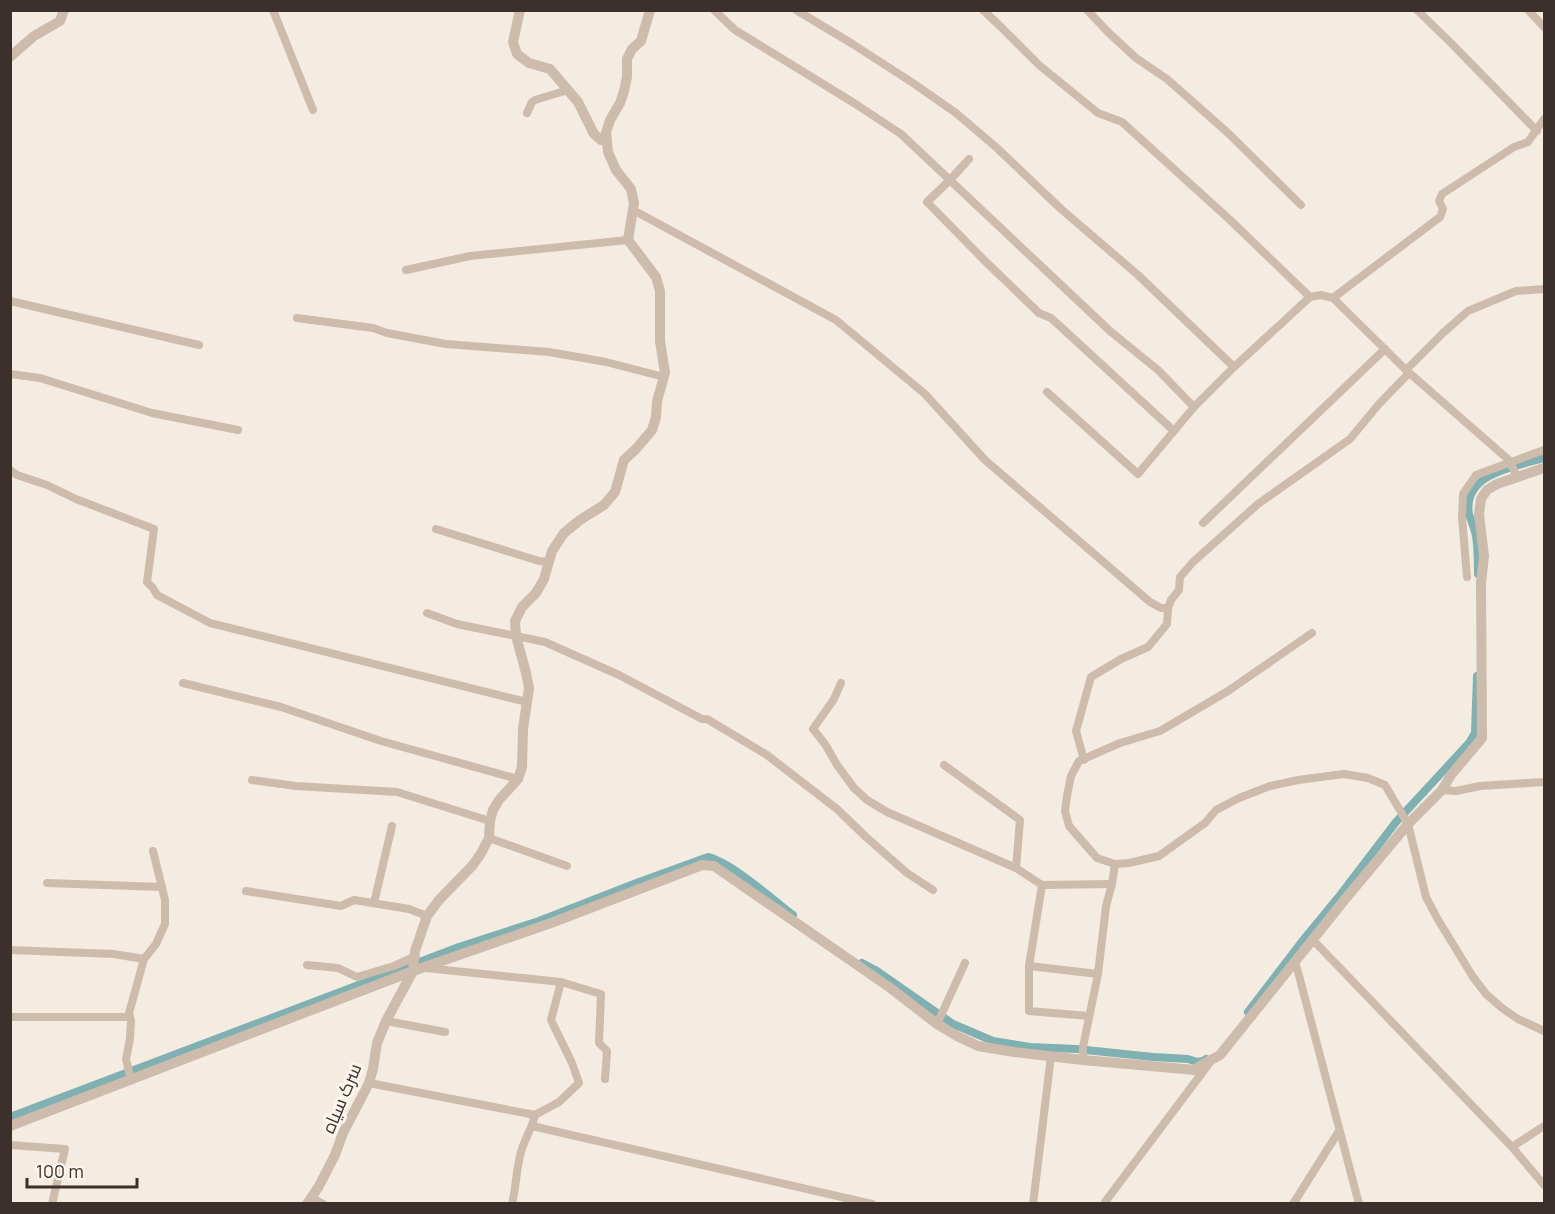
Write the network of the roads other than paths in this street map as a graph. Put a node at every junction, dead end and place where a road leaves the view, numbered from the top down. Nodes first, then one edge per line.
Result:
1 (64, 10) edge
2 (273, 10) edge
3 (520, 10) edge
4 (650, 10) edge
5 (714, 10) edge
6 (796, 10) edge
7 (983, 10) edge
8 (1087, 10) edge
9 (1417, 10) edge
10 (1528, 10) edge
11 (1545, 27) edge
12 (10, 57) edge
13 (568, 90) junction
14 (313, 110) dead end
15 (527, 113) dead end
16 (1545, 118) edge
17 (1537, 130) junction
18 (606, 140) junction
19 (969, 159) dead end
20 (950, 180) junction
21 (1301, 205) dead end
22 (633, 210) junction
23 (628, 240) junction
24 (406, 270) dead end
25 (1545, 289) edge
26 (1310, 297) junction
27 (1333, 298) junction
28 (10, 301) edge
29 (297, 318) dead end
30 (199, 345) dead end
31 (1385, 349) junction
32 (1234, 367) junction
33 (1407, 371) junction
34 (10, 374) edge
35 (664, 378) junction
36 (1047, 392) dead end
37 (1194, 407) junction
38 (238, 429) dead end
39 (1174, 431) junction
40 (1545, 450) edge
41 (1545, 468) edge
42 (1513, 469) junction
43 (10, 470) edge
44 (1203, 523) dead end
45 (436, 529) dead end
46 (549, 562) junction
47 (1467, 577) dead end
48 (1168, 608) junction
49 (427, 613) dead end
50 (1312, 633) dead end
51 (516, 636) junction
52 (183, 683) dead end
53 (841, 683) dead end
54 (527, 702) junction
55 (1084, 759) junction
56 (944, 765) dead end
57 (518, 779) junction
58 (252, 780) dead end
59 (1545, 782) edge
60 (1442, 790) junction
61 (1404, 818) junction
62 (490, 821) junction
63 (392, 826) dead end
64 (489, 837) junction
65 (153, 851) dead end
66 (1115, 864) junction
67 (567, 866) dead end
68 (1016, 868) junction
69 (46, 883) dead end
70 (1112, 884) junction
71 (1042, 885) junction
72 (162, 887) junction
73 (933, 890) dead end
74 (246, 891) dead end
75 (374, 903) junction
76 (427, 916) junction
77 (1312, 940) junction
78 (10, 950) edge
79 (144, 959) junction
80 (965, 963) dead end
81 (1294, 964) junction
82 (307, 965) dead end
83 (415, 965) junction
84 (1029, 966) junction
85 (1098, 974) junction
86 (561, 982) junction
87 (1089, 1016) junction
88 (10, 1017) edge
89 (130, 1017) junction
90 (940, 1019) junction
91 (386, 1021) junction
92 (1545, 1031) edge
93 (445, 1032) dead end
94 (1082, 1054) junction
95 (1051, 1056) junction
96 (1211, 1061) junction
97 (130, 1076) junction
98 (605, 1080) dead end
99 (369, 1083) junction
100 (535, 1115) junction
101 (10, 1126) edge
102 (532, 1126) junction
103 (1545, 1126) edge
104 (1339, 1131) junction
105 (10, 1145) edge
106 (1512, 1147) junction
107 (1545, 1185) edge
108 (309, 1200) edge
109 (52, 1203) edge
110 (323, 1203) edge
111 (512, 1203) edge
112 (872, 1203) edge
113 (1033, 1203) edge
114 (1106, 1203) edge
115 (1293, 1203) edge
116 (1359, 1203) edge

1 - 12 street
2 - 14 street
3 - 13 street
4 - 18 street
5 - 20 street
6 - 32 street
7 - 26 street
8 - 21 street
9 - 17 street
10 - 11 street
13 - 15 street
13 - 18 street
16 - 17 street
17 - 27 street
18 - 22 street
19 - 20 street
20 - 37 street
20 - 39 street
22 - 23 street
22 - 48 street
23 - 24 street
23 - 35 street
25 - 33 street
26 - 27 street
26 - 32 street
27 - 31 street
28 - 30 street
29 - 35 street
31 - 33 street
31 - 44 street
32 - 37 street
33 - 42 street
33 - 48 street
34 - 38 street
35 - 46 street
36 - 39 street
37 - 39 street
40 - 42 street
41 - 42 street
42 - 47 street
42 - 60 street
43 - 54 street
45 - 46 street
46 - 51 street
48 - 55 street
49 - 51 street
50 - 55 street
51 - 54 street
51 - 73 street
52 - 57 street
53 - 68 street
54 - 57 street
55 - 66 street
56 - 68 street
57 - 62 street
58 - 62 street
59 - 60 street
60 - 61 street
61 - 66 street
61 - 77 street
61 - 92 street
62 - 64 street
63 - 75 street
64 - 67 street
64 - 76 street
65 - 72 street
66 - 70 street
68 - 71 street
69 - 72 street
70 - 71 street
70 - 85 street
71 - 84 street
72 - 79 street
74 - 75 street
75 - 76 street
76 - 83 street, سرک سیاه
77 - 81 street
77 - 106 street
78 - 79 street
79 - 89 street
80 - 90 street
81 - 96 street
81 - 104 street
82 - 83 street
83 - 86 street
83 - 90 street
83 - 91 street, سرک سیاه
83 - 97 street
84 - 85 street
84 - 87 street
85 - 87 street
86 - 98 street
86 - 100 street
87 - 94 street
88 - 89 street
89 - 97 street
90 - 95 street
91 - 93 street
91 - 99 street, سرک سیاه
94 - 95 street
94 - 96 street
95 - 113 street
96 - 114 street
97 - 101 street
99 - 100 street
99 - 108 street, سرک سیاه
100 - 102 street
102 - 111 street
102 - 112 street
103 - 106 street
104 - 115 street
104 - 116 street
105 - 109 street
106 - 107 street
108 - 110 street

